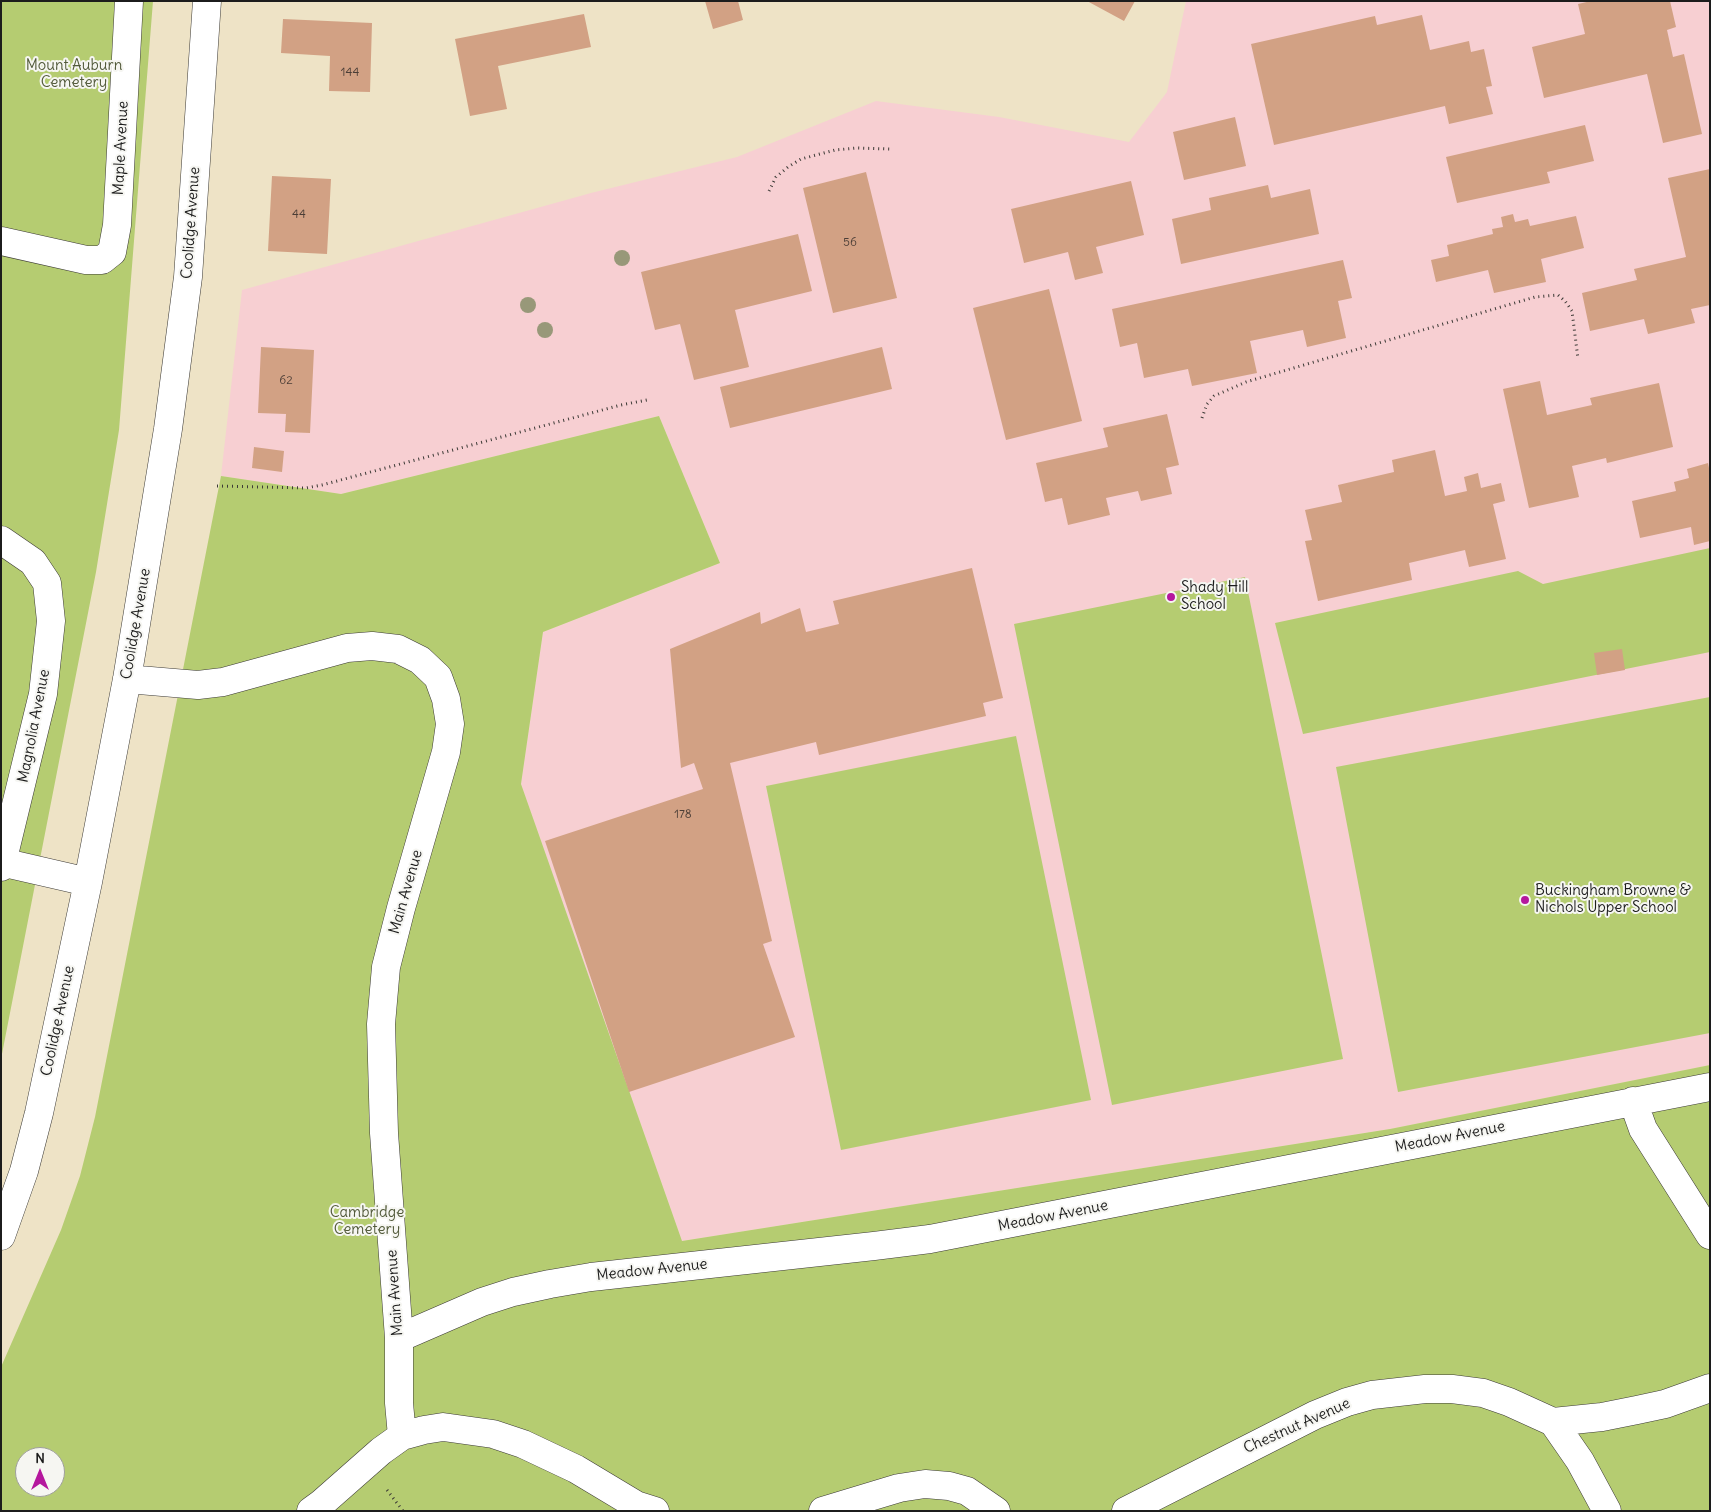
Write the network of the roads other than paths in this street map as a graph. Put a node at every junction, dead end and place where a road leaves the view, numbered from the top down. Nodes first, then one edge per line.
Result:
1 (129, 1) edge
2 (207, 1) edge
3 (1, 241) edge
4 (1, 540) edge
5 (127, 679) junction
6 (2, 862) edge
7 (1, 867) edge
8 (88, 882) junction
9 (1710, 1087) edge
10 (1634, 1101) junction
11 (1710, 1235) edge
12 (1, 1236) edge
13 (399, 1338) junction
14 (1710, 1388) edge
15 (1553, 1422) junction
16 (402, 1436) junction
17 (311, 1511) edge
18 (655, 1511) edge
19 (823, 1511) edge
20 (996, 1511) edge
21 (1126, 1511) edge
22 (1607, 1511) edge

1 - 3 street, Maple Avenue
2 - 5 street, Coolidge Avenue
4 - 6 street, Magnolia Avenue
5 - 8 street, Coolidge Avenue
5 - 13 street, Main Avenue
6 - 7 street, Magnolia Avenue
6 - 8 street
8 - 12 street, Coolidge Avenue
9 - 10 street, Meadow Avenue
10 - 11 street
10 - 13 street, Meadow Avenue
13 - 16 street, Main Avenue
14 - 15 street
15 - 21 street, Chestnut Avenue
15 - 22 street
16 - 17 street
16 - 18 street
19 - 20 street

